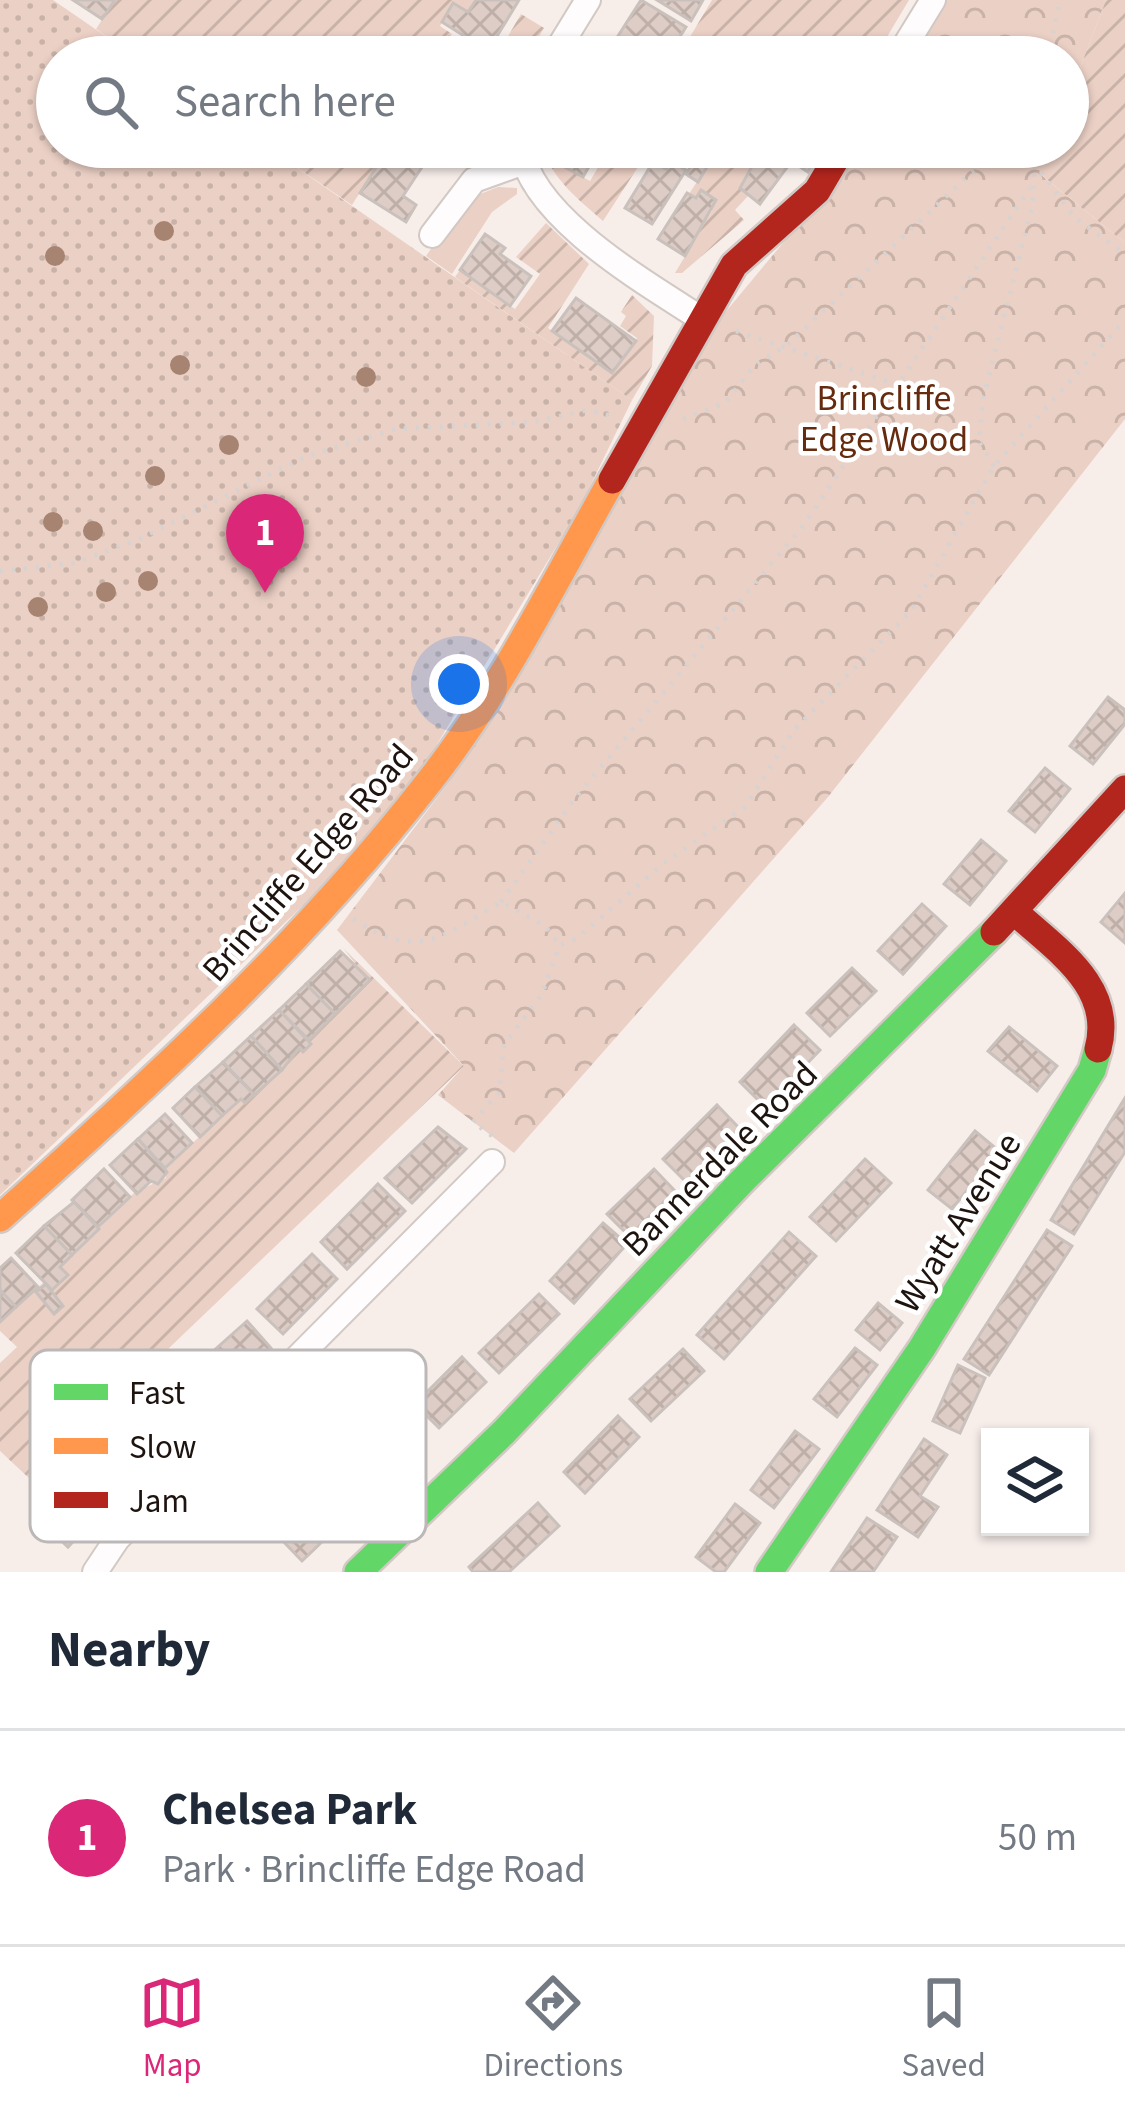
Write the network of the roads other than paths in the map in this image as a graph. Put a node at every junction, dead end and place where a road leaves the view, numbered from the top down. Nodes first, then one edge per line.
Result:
1 (588, 0) edge
2 (933, 0) edge
3 (566, 36) edge
4 (911, 36) edge
5 (497, 168) edge
6 (529, 168) edge
7 (830, 168) edge
8 (432, 235) dead end
9 (703, 320) junction
10 (1125, 789) edge
11 (1016, 912) junction
12 (492, 1162) road end
13 (0, 1218) edge
14 (305, 1350) edge
15 (426, 1507) edge
16 (116, 1542) edge
17 (389, 1542) edge
18 (95, 1572) edge
19 (358, 1572) edge
20 (769, 1572) edge

1 - 3 street
2 - 4 street
5 - 8 street
6 - 9 street
7 - 9 street, Brincliffe Edge Road
9 - 13 street, Brincliffe Edge Road
10 - 11 street, Bannerdale Road
11 - 15 street, Bannerdale Road
11 - 20 street, Wyatt Avenue
12 - 14 street
16 - 18 street
17 - 19 street, Bannerdale Road

